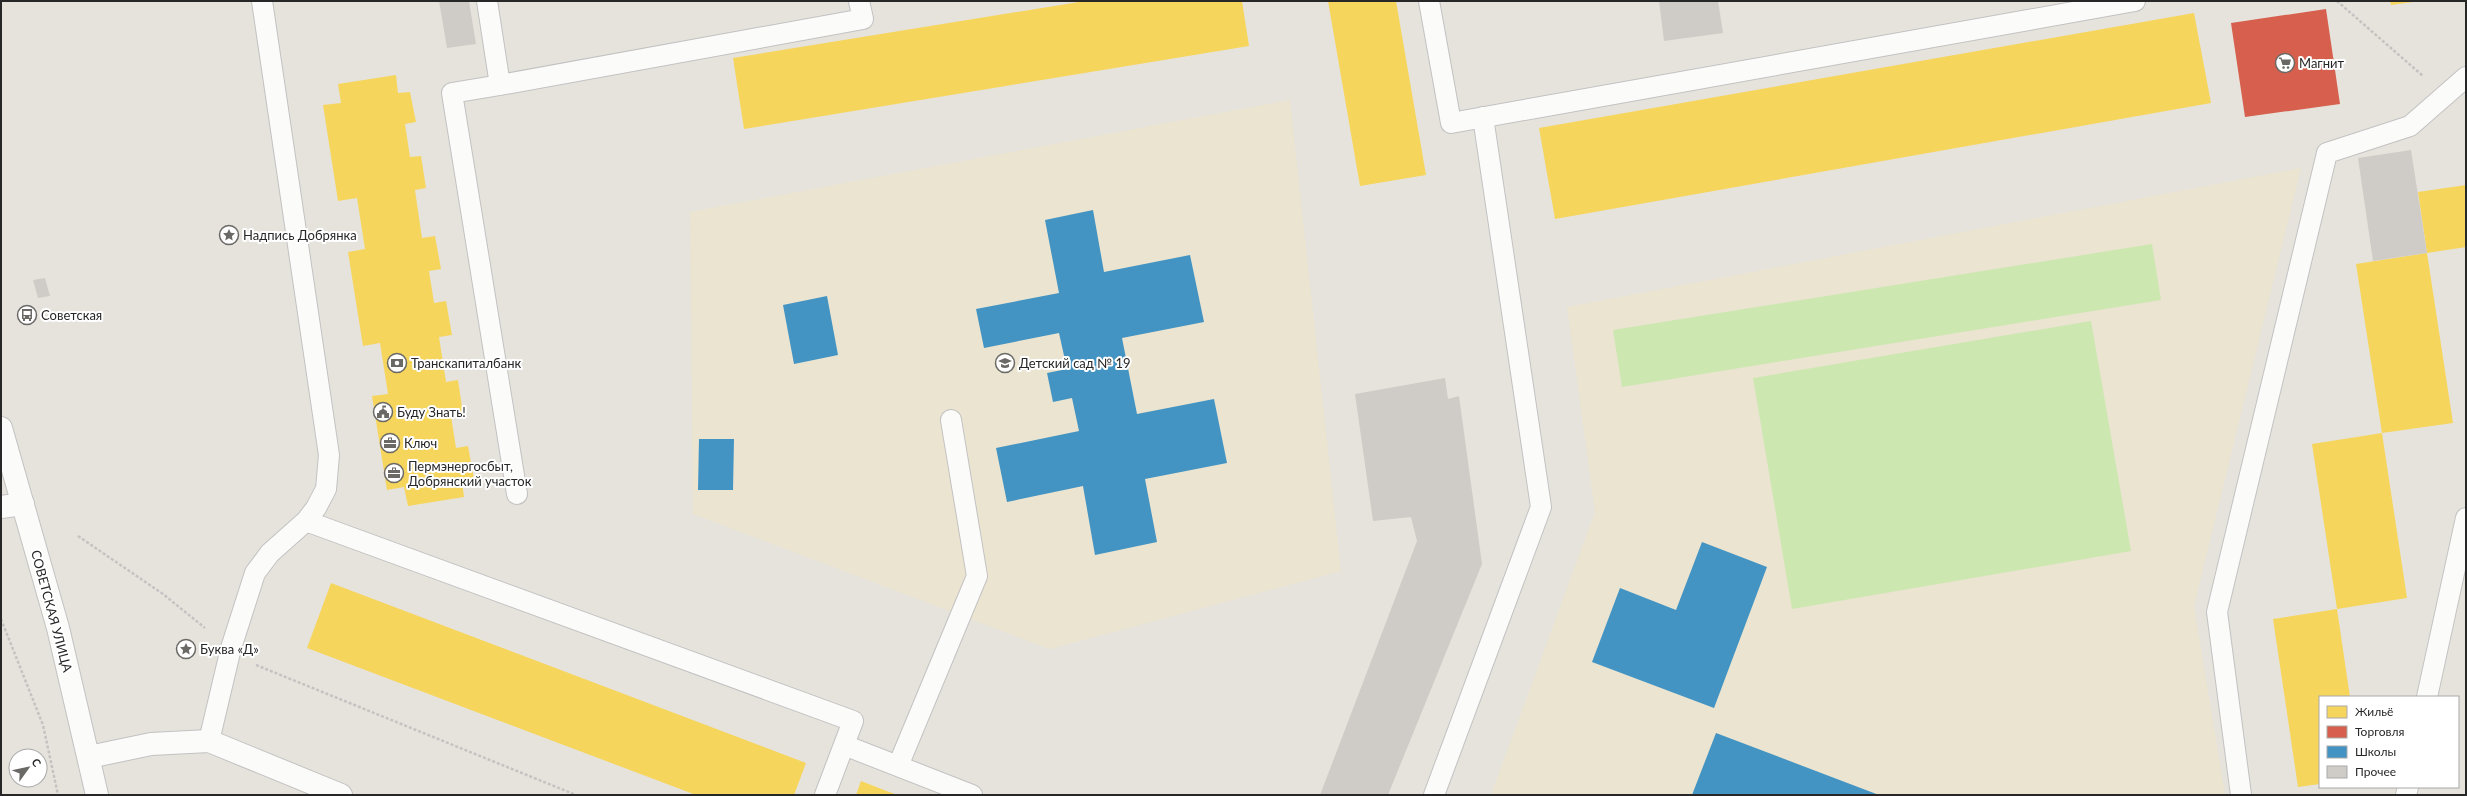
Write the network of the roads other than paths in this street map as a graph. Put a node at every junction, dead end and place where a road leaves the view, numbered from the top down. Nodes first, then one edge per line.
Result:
1 (262, 1) edge
2 (487, 1) edge
3 (859, 1) edge
4 (1430, 1) edge
5 (2135, 1) edge
6 (2466, 77) edge
7 (500, 86) junction
8 (1483, 118) junction
9 (951, 420) dead end
10 (1, 428) edge
11 (517, 494) dead end
12 (22, 504) junction
13 (1, 506) edge
14 (2466, 518) edge
15 (306, 521) junction
16 (2427, 696) edge
17 (209, 741) junction
18 (844, 745) junction
19 (89, 756) junction
20 (898, 766) junction
21 (97, 795) edge
22 (341, 795) edge
23 (825, 795) edge
24 (972, 795) edge
25 (1434, 795) edge
26 (2240, 795) edge

1 - 15 lane
2 - 7 lane
3 - 7 lane
4 - 8 lane
5 - 8 lane
6 - 26 lane
7 - 11 lane
8 - 25 lane
9 - 20 lane
10 - 12 street, СОВЕТСКАЯ УЛИЦА
12 - 13 street
12 - 19 street, СОВЕТСКАЯ УЛИЦА
14 - 16 lane
15 - 17 lane
15 - 18 lane
17 - 19 street
17 - 22 street
18 - 20 lane
18 - 23 lane
19 - 21 street, СОВЕТСКАЯ УЛИЦА
20 - 24 lane

